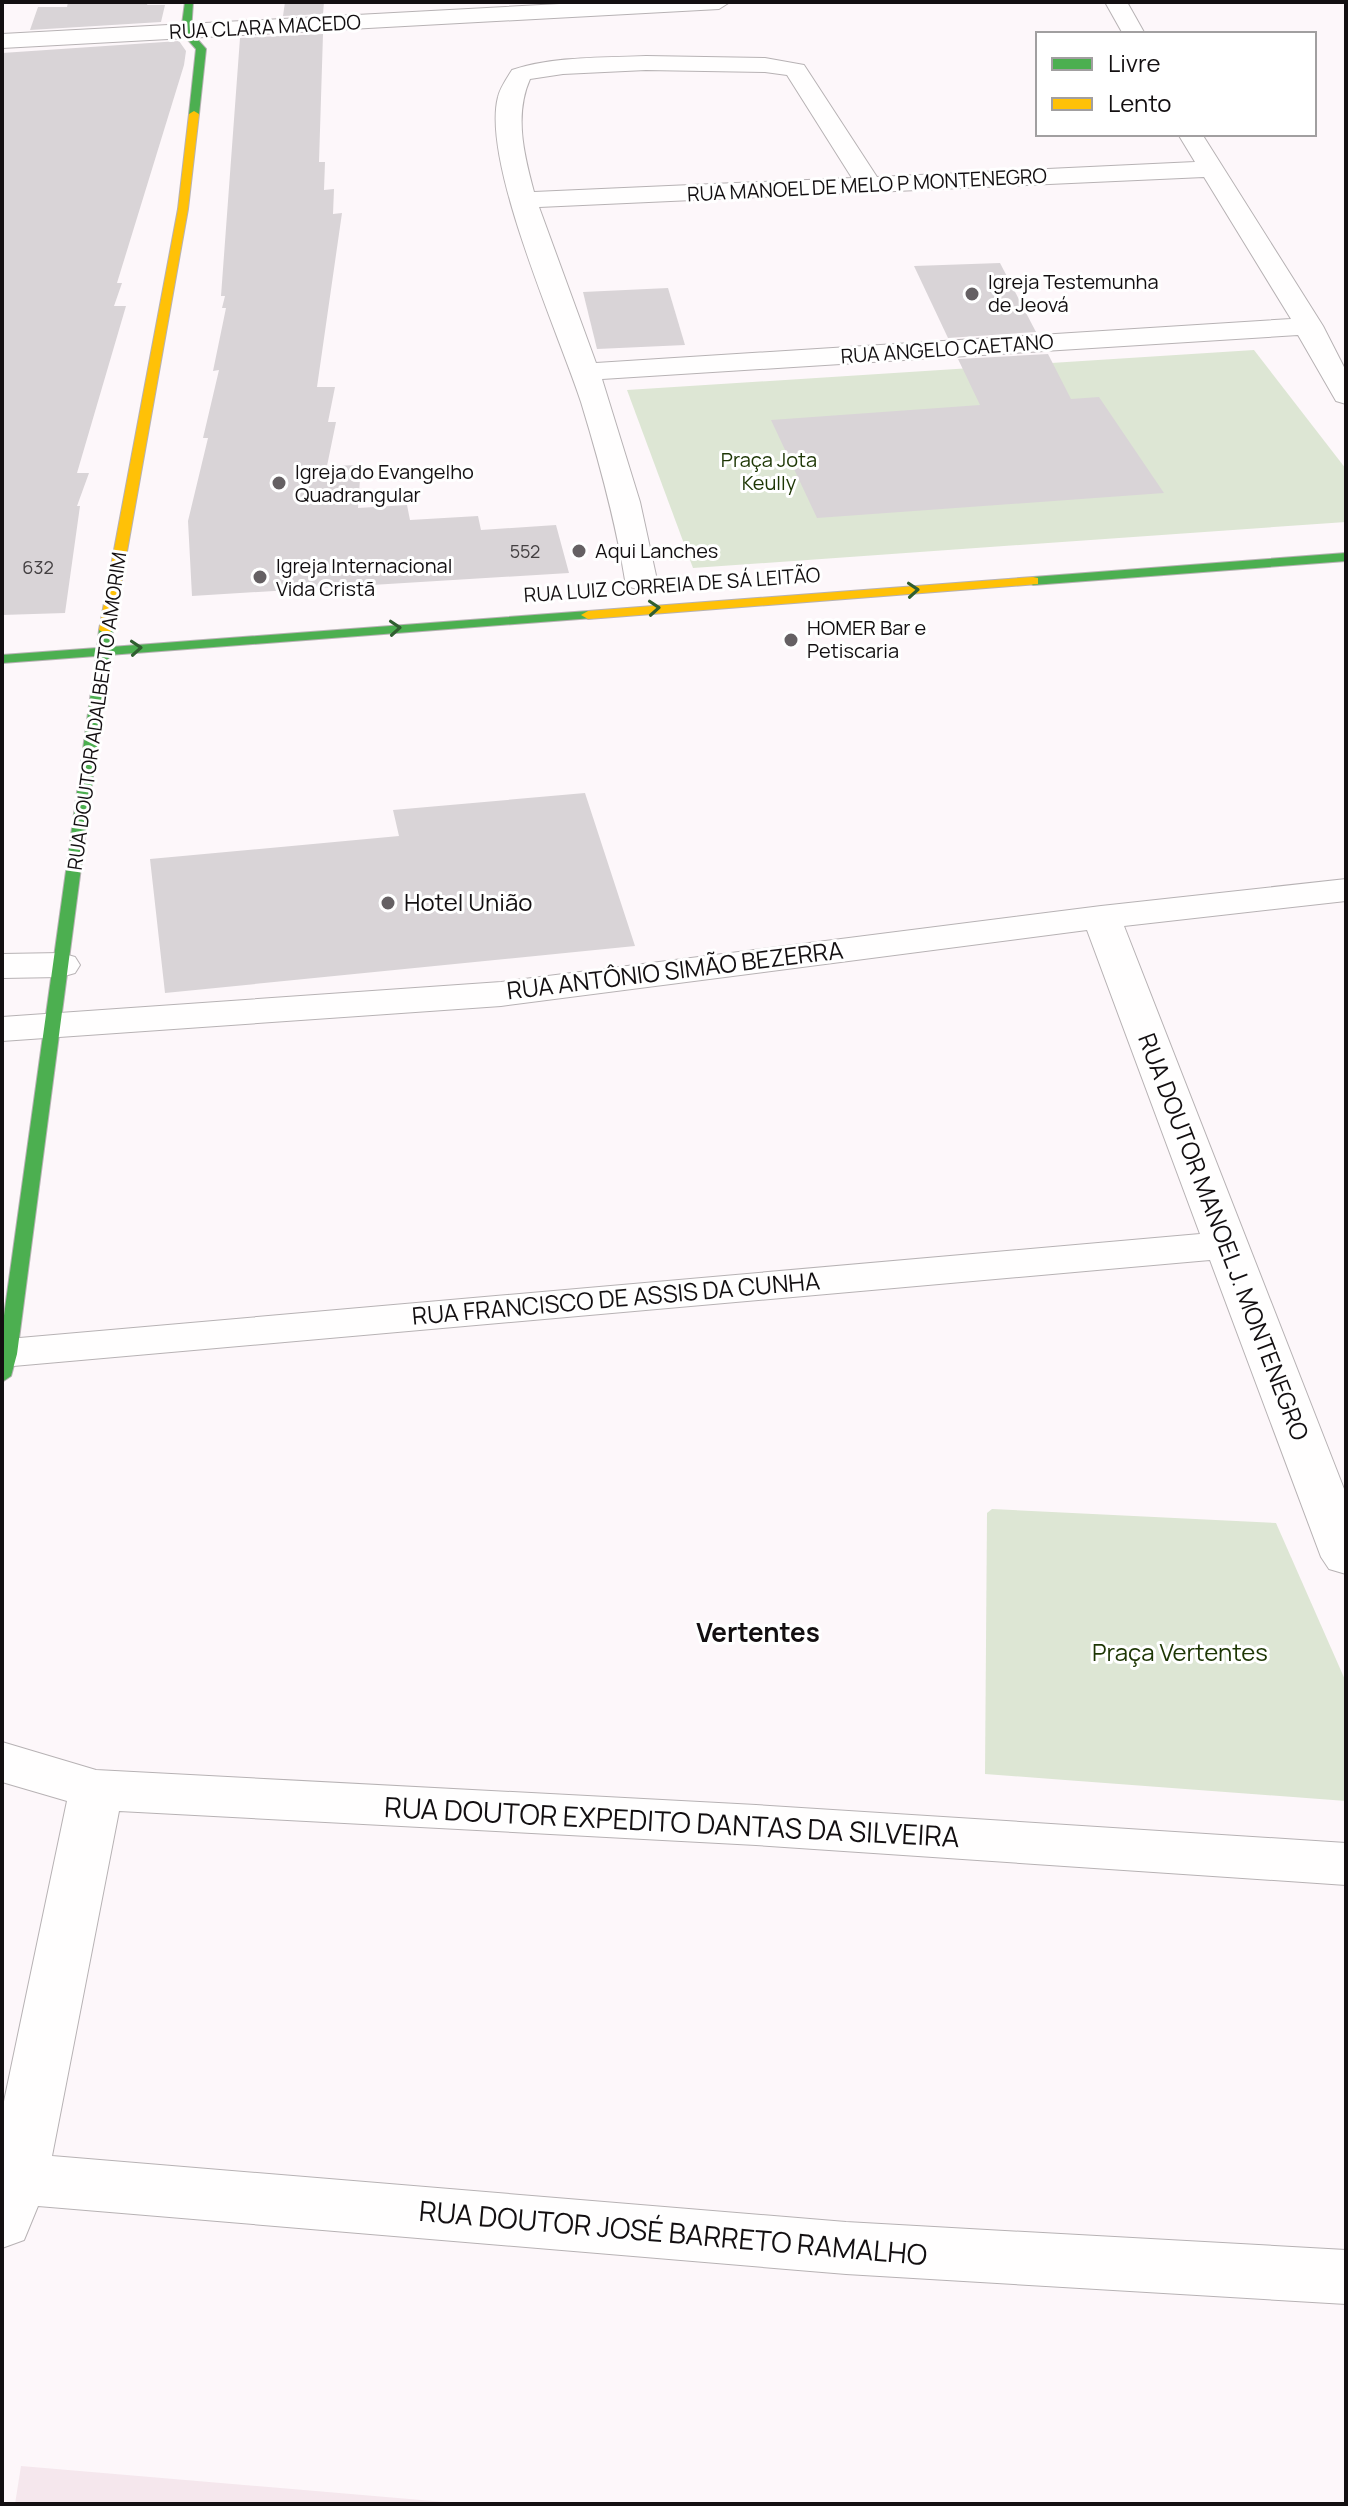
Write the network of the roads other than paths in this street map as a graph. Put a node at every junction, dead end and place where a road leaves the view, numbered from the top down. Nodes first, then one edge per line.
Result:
1 (189, 2) edge
2 (235, 2) edge
3 (719, 2) edge
4 (1116, 2) edge
5 (528, 6) edge
6 (228, 30) junction
7 (1133, 32) edge
8 (193, 40) junction
9 (2, 41) edge
10 (1191, 136) edge
11 (1209, 169) junction
12 (869, 184) junction
13 (525, 200) junction
14 (1309, 326) junction
15 (585, 372) junction
16 (1346, 395) edge
17 (1346, 557) edge
18 (640, 580) dead end
19 (104, 651) junction
20 (2, 659) edge
21 (1346, 890) edge
22 (1101, 917) junction
23 (61, 965) junction
24 (2, 966) edge
25 (53, 1026) junction
26 (2, 1029) edge
27 (1225, 1245) junction
28 (5, 1365) edge
29 (1346, 1557) edge
30 (2, 1762) edge
31 (96, 1790) junction
32 (1346, 1864) edge
33 (7, 2190) edge
34 (1346, 2277) edge

1 - 8 street, RUA DOUTOR ADALBERTO AMORIM
2 - 6 street
3 - 5 street, RUA CLARA MACEDO
4 - 7 street
5 - 6 street, RUA CLARA MACEDO
6 - 8 street
8 - 9 street, RUA CLARA MACEDO
8 - 19 street, RUA DOUTOR ADALBERTO AMORIM
10 - 11 street
11 - 12 street, RUA MANOEL DE MELO P MONTENEGRO
11 - 14 street
12 - 13 street, RUA MANOEL DE MELO P MONTENEGRO
12 - 13 street
13 - 15 street
14 - 15 street, RUA ANGELO CAETANO
14 - 16 street
15 - 18 street
19 -> 17 street, RUA LUIZ CORREIA DE SÁ LEITÃO
19 - 20 street, RUA LUIZ CORREIA DE SÁ LEITÃO
19 - 23 street, RUA DOUTOR ADALBERTO AMORIM
21 - 22 street, RUA ANTÔNIO SIMÃO BEZERRA
22 - 25 street, RUA ANTÔNIO SIMÃO BEZERRA
22 - 27 street, RUA DOUTOR MANOEL J. MONTENEGRO
23 - 24 street
23 - 25 street, RUA DOUTOR ADALBERTO AMORIM
25 - 26 street, RUA ANTÔNIO SIMÃO BEZERRA
25 - 28 street, RUA DOUTOR ADALBERTO AMORIM
27 - 28 street, RUA FRANCISCO DE ASSIS DA CUNHA
27 - 29 street, RUA DOUTOR MANOEL J. MONTENEGRO
30 - 31 street, RUA DOUTOR EXPEDITO DANTAS DA SILVEIRA
31 - 32 street, RUA DOUTOR EXPEDITO DANTAS DA SILVEIRA
31 - 33 street
33 - 34 street, RUA DOUTOR JOSÉ BARRETO RAMALHO

